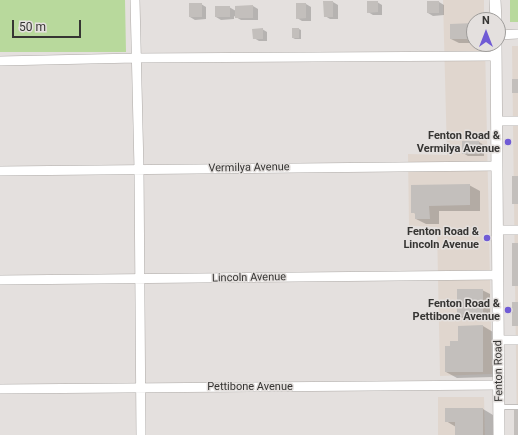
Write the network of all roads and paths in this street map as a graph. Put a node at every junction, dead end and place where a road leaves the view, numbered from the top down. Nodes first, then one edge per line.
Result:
1 (135, 0) edge
2 (496, 0) edge
3 (496, 12) edge
4 (518, 34) edge
5 (506, 35) edge
6 (496, 52) edge
7 (496, 56) junction
8 (136, 58) junction
9 (0, 61) edge
10 (497, 121) junction
11 (518, 121) edge
12 (497, 166) junction
13 (138, 169) junction
14 (0, 171) edge
15 (497, 230) junction
16 (518, 230) edge
17 (498, 275) junction
18 (140, 279) junction
19 (0, 280) edge
20 (499, 340) junction
21 (518, 340) edge
22 (499, 385) junction
23 (141, 388) junction
24 (0, 390) edge
25 (499, 407) junction
26 (518, 407) edge
27 (141, 435) edge
28 (500, 435) edge

1 - 8 street
2 - 3 street
4 - 5 street
6 - 7 street, Fenton Road
7 - 8 street
7 - 10 street, Fenton Road
8 - 9 street
8 - 13 street
10 - 11 street
10 - 12 street, Fenton Road
12 - 13 street, Vermilya Avenue
12 - 15 street, Fenton Road
13 - 14 street, Vermilya Avenue
13 - 18 street
15 - 16 street
15 - 17 street, Fenton Road
17 - 18 street, Lincoln Avenue
17 - 20 street, Fenton Road
18 - 19 street, Lincoln Avenue
18 - 23 street
20 - 21 street
20 - 22 street, Fenton Road
22 - 23 street, Pettibone Avenue
22 - 25 street, Fenton Road
23 - 24 street, Pettibone Avenue
23 - 27 street
25 - 26 lane
25 - 28 street, Fenton Road

